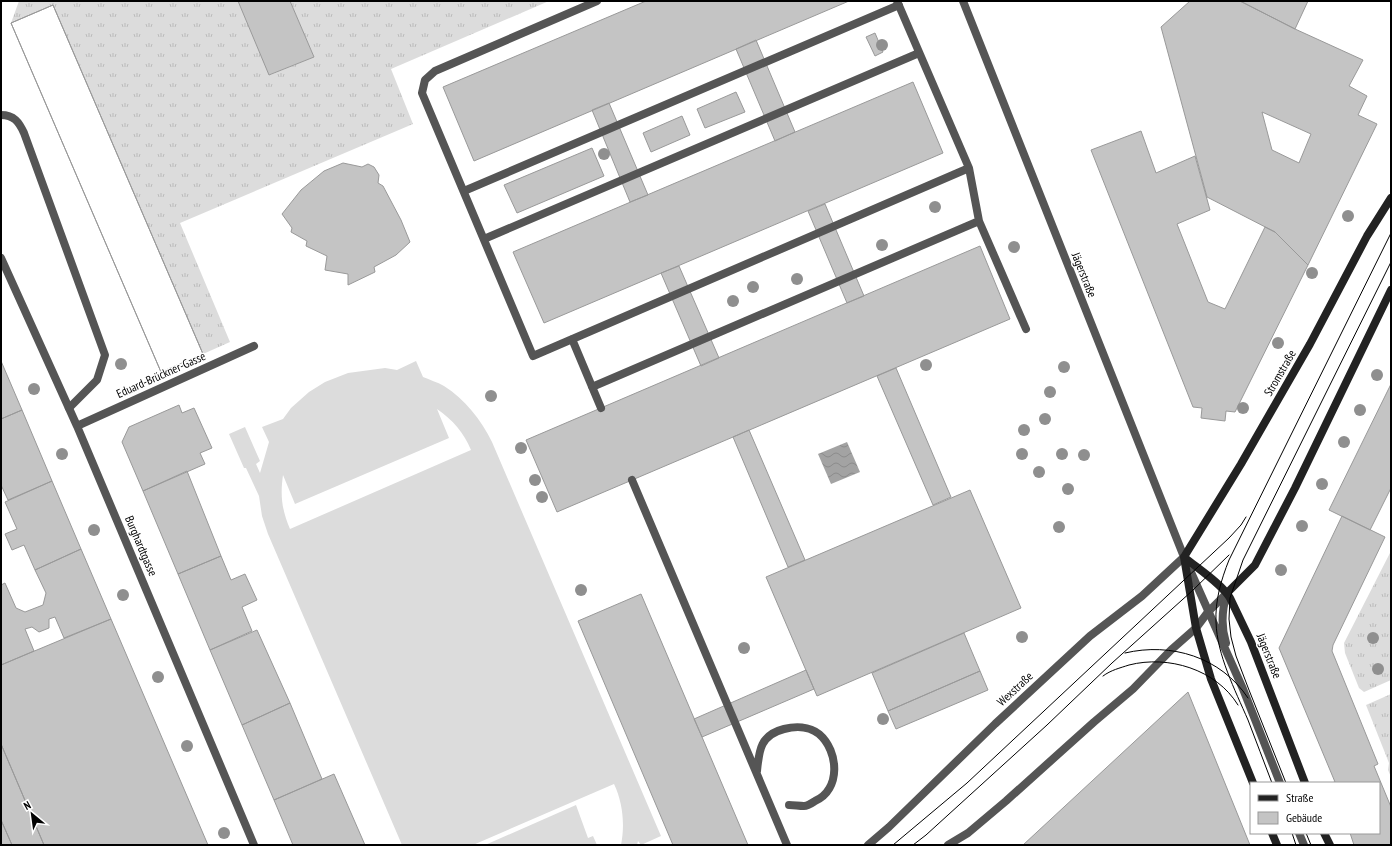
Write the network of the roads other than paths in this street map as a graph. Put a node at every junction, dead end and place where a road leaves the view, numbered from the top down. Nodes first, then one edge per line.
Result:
1 (597, 1) edge
2 (963, 1) edge
3 (898, 3) edge
4 (919, 53) junction
5 (1, 114) edge
6 (969, 168) junction
7 (464, 191) junction
8 (1391, 198) edge
9 (979, 221) junction
10 (484, 239) junction
11 (1, 258) edge
12 (1391, 290) edge
13 (1026, 329) dead end
14 (572, 339) junction
15 (254, 346) dead end
16 (592, 387) junction
17 (69, 408) junction
18 (601, 408) dead end
19 (77, 426) junction
20 (632, 480) dead end
21 (1184, 557) junction
22 (1227, 593) junction
23 (1208, 612) junction
24 (1196, 628) junction
25 (1230, 661) junction
26 (756, 772) junction
27 (1253, 782) edge
28 (1280, 782) edge
29 (1305, 782) edge
30 (789, 805) dead end
31 (1272, 834) edge
32 (1299, 834) edge
33 (1324, 834) edge
34 (254, 845) edge
35 (788, 845) edge
36 (868, 845) edge
37 (948, 845) edge
38 (1277, 845) edge
39 (1304, 845) edge
40 (1330, 845) edge

1 - 7 street
2 - 21 street, Jägerstraße
3 - 4 street
3 - 7 street
4 - 6 street
4 - 10 street
5 - 17 street
6 - 9 street
6 - 14 street
7 - 10 street
8 - 21 main road, Stromstraße
9 - 13 street
9 - 16 street
10 - 14 street
11 - 17 street, Burghardtgasse
12 - 22 main road
14 - 16 street
15 - 19 street, Eduard-Brückner-Gasse
16 - 18 street
17 - 19 street, Burghardtgasse
19 - 34 street, Burghardtgasse
20 - 26 street
21 - 22 main road, Jägerstraße
21 - 23 street
21 - 24 main road, Jägerstraße
21 - 36 street, Wexstraße
22 - 23 street
22 - 25 street
22 - 29 main road, Jägerstraße
23 - 24 street
23 - 25 street
24 - 27 main road, Jägerstraße
24 - 37 street
25 - 28 street
26 - 30 street
26 - 35 street
31 - 38 main road
32 - 39 street
33 - 40 main road

